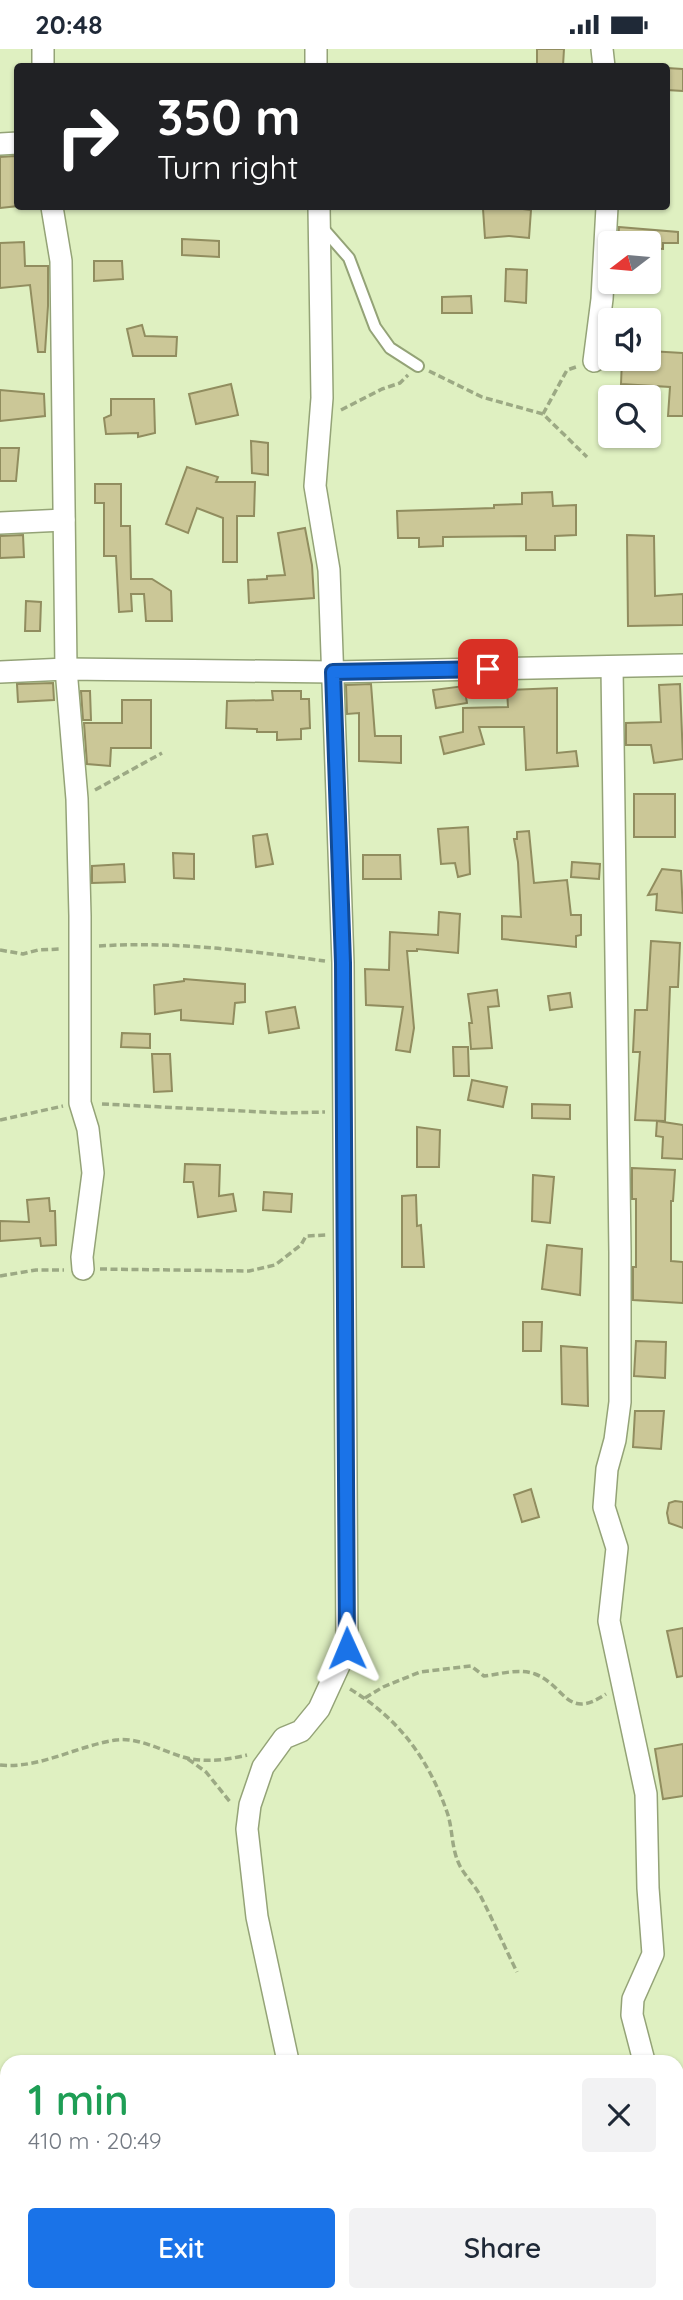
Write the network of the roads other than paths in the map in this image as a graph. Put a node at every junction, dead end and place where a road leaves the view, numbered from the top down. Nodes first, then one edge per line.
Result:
1 (52, 210) edge
2 (607, 210) edge
3 (319, 215) edge
4 (594, 361) road end
5 (418, 366) road end
6 (64, 520) junction
7 (0, 523) edge
8 (683, 665) edge
9 (612, 667) junction
10 (66, 669) junction
11 (0, 672) edge
12 (333, 672) junction
13 (83, 1269) road end
14 (287, 2055) edge
15 (642, 2055) edge

1 - 6 street
2 - 4 street
3 - 5 lane
3 - 12 street
6 - 7 street
6 - 10 street
8 - 9 street
9 - 12 street
9 - 15 street
10 - 11 street
10 - 12 street
10 - 13 street
12 - 14 street

